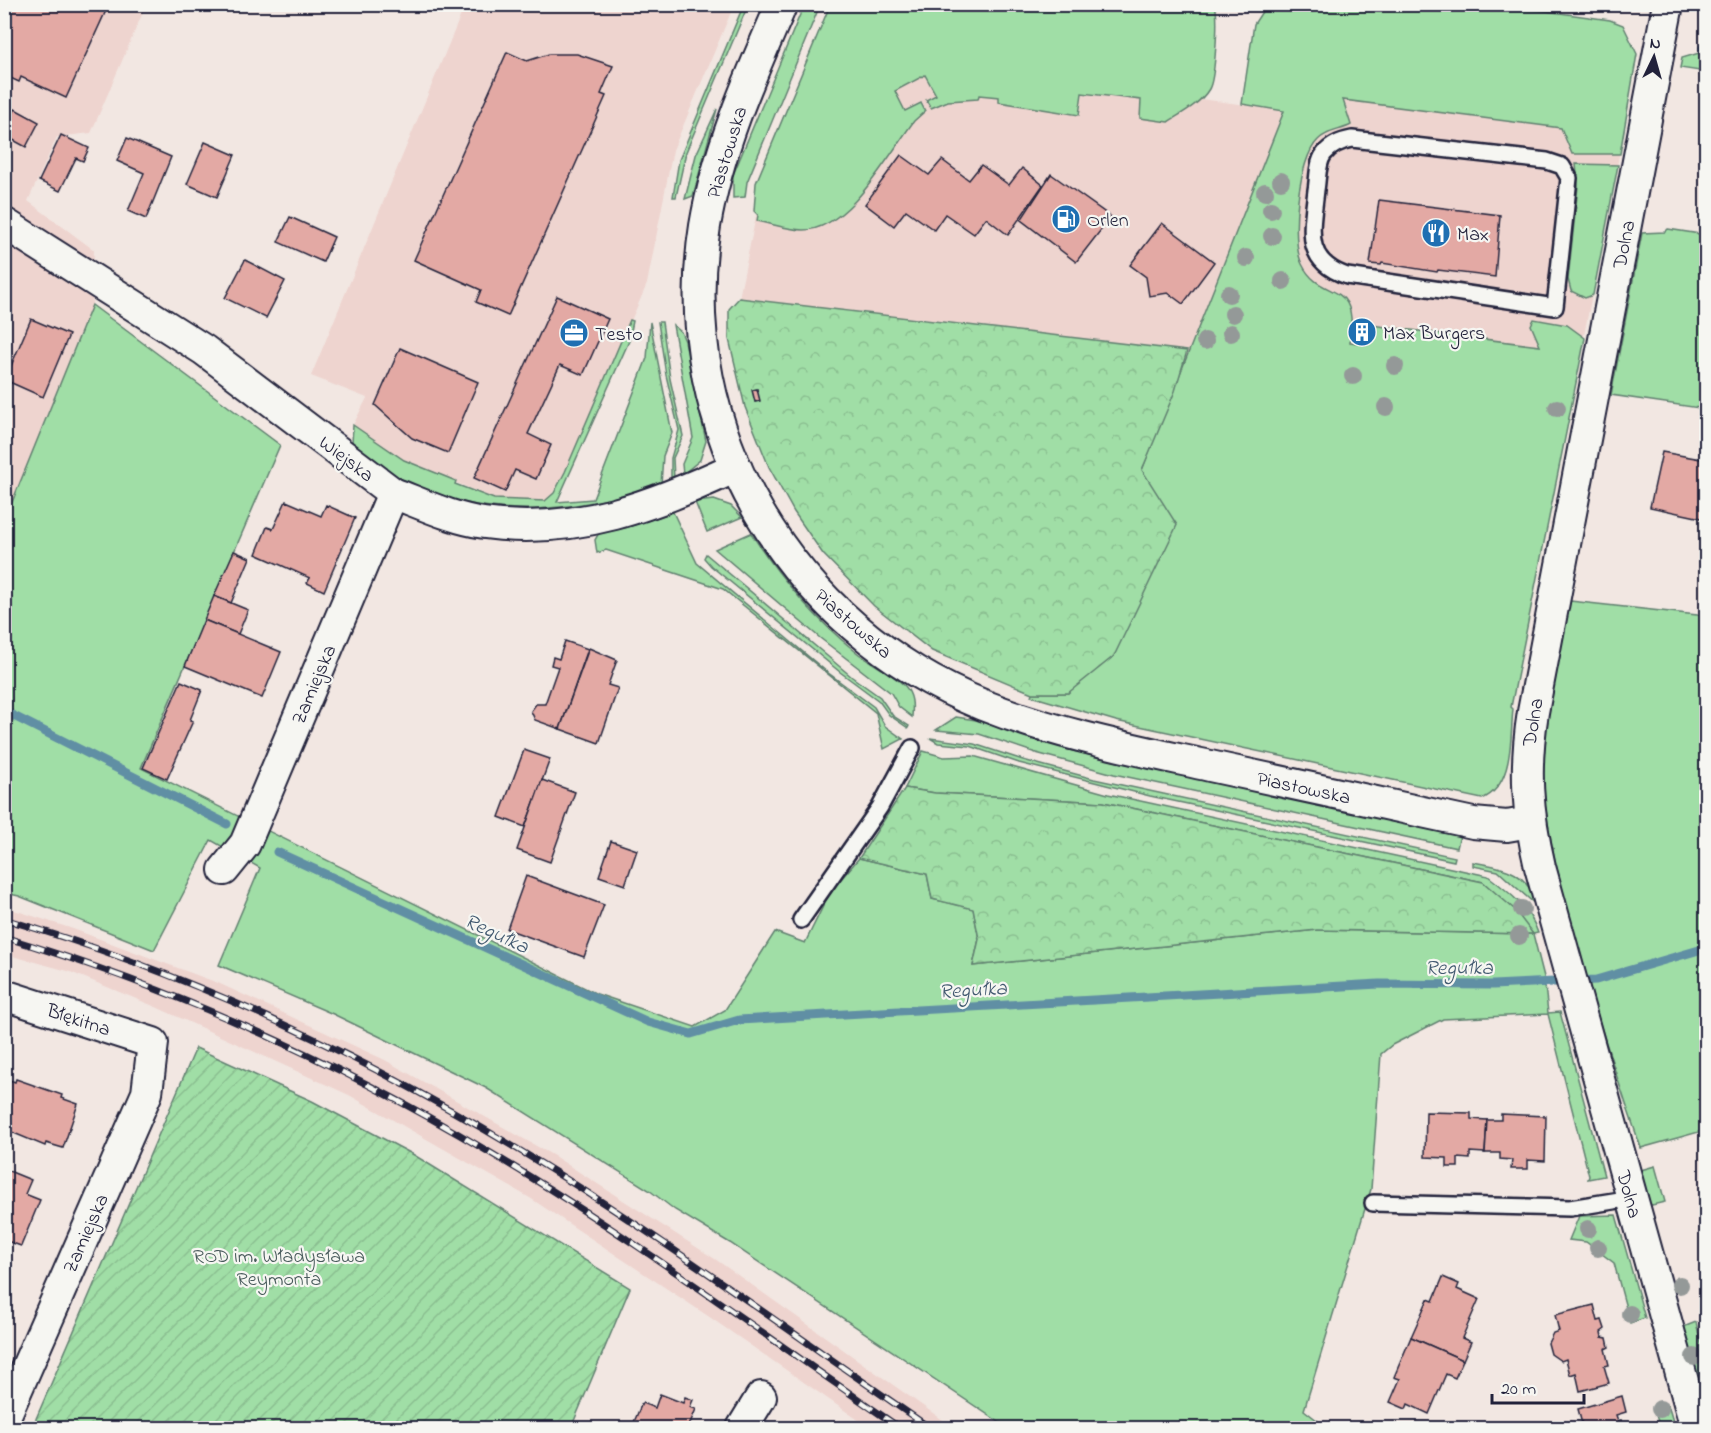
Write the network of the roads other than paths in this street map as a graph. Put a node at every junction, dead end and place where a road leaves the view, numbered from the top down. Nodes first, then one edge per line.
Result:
1 (782, 4) edge
2 (1668, 4) edge
3 (1363, 139) joint
4 (4, 223) edge
5 (736, 467) junction
6 (393, 493) junction
7 (912, 748) dead end
8 (1530, 822) junction
9 (224, 870) dead end
10 (801, 920) dead end
11 (4, 995) edge
12 (153, 1043) joint
13 (1632, 1198) junction
14 (1372, 1203) dead end
15 (761, 1397) dead end
16 (4, 1419) edge
17 (742, 1428) edge
18 (1696, 1428) edge

1 - 5 street, Piastowska
2 - 8 street, Dolna
3 - 3 lane
4 - 6 street, Wiejska
5 - 6 street, Wiejska
5 - 8 street, Piastowska
6 - 9 street, Zamiejska
7 - 10 lane
8 - 13 street, Dolna
11 - 12 street, Błękitna
12 - 16 street, Zamiejska
13 - 14 lane
13 - 18 street, Dolna
15 - 17 street

